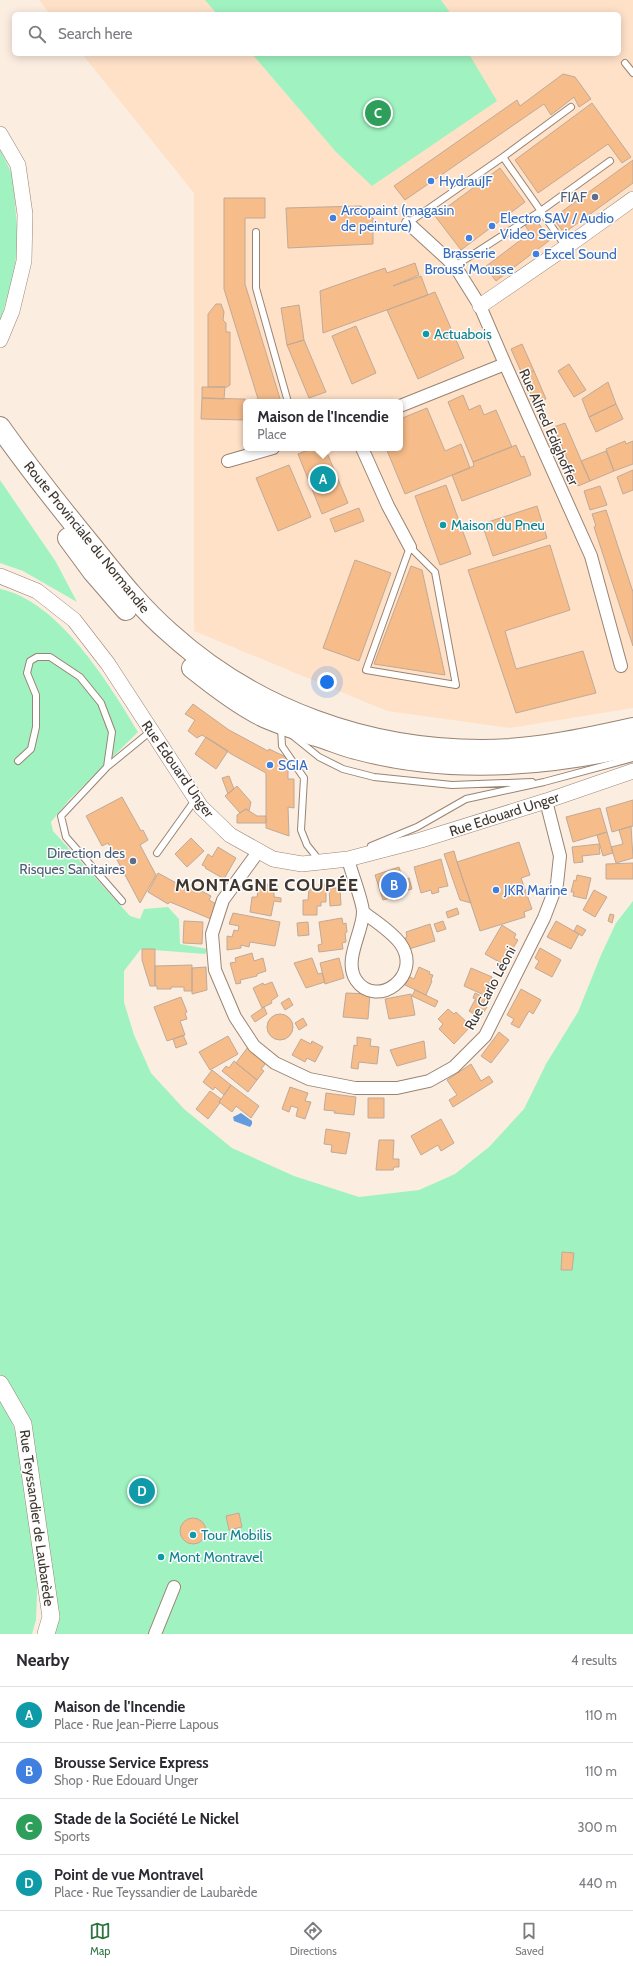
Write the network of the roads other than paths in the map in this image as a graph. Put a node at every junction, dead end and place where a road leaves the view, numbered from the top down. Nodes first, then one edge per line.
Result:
1 (624, 63) dead end
2 (633, 73) edge
3 (571, 107) dead end
4 (0, 134) edge
5 (503, 157) junction
6 (610, 161) dead end
7 (633, 199) edge
8 (542, 210) junction
9 (408, 223) joint
10 (256, 232) dead end
11 (566, 247) junction
12 (455, 266) junction
13 (480, 306) junction
14 (0, 340) edge
15 (504, 364) junction
16 (287, 399) edge
17 (403, 405) edge
18 (0, 426) edge
19 (0, 445) edge
20 (262, 451) edge
21 (363, 451) edge
22 (228, 460) dead end
23 (410, 547) junction
24 (0, 569) edge
25 (0, 576) edge
26 (621, 666) dead end
27 (281, 725) junction
28 (633, 728) edge
29 (151, 731) junction
30 (633, 746) edge
31 (633, 758) edge
32 (18, 761) dead end
33 (107, 767) junction
34 (633, 771) edge
35 (544, 782) junction
36 (196, 799) junction
37 (546, 802) junction
38 (258, 852) junction
39 (157, 853) dead end
40 (348, 860) junction
41 (319, 861) junction
42 (122, 901) dead end
43 (363, 912) junction
44 (0, 1384) edge
45 (174, 1587) dead end
46 (46, 1634) edge
47 (155, 1634) edge

1 - 2 lane
3 - 5 lane
4 - 14 street
5 - 8 lane
5 - 9 lane
6 - 8 lane
7 - 11 street
8 - 11 lane
8 - 12 lane
9 - 12 street, Rue Alfred Edighoffer
10 - 16 lane
11 - 13 street
12 - 13 street, Rue Alfred Edighoffer
13 - 15 street, Rue Alfred Edighoffer
15 - 17 street
15 - 26 street, Rue Alfred Edighoffer
18 - 28 highway, Route Provinciale du Normandie
19 - 27 highway, Route Provinciale du Normandie
20 - 22 street
21 - 23 street
23 - 23 lane
24 - 41 lane
25 - 29 street, Rue Edouard Unger
27 - 30 highway
27 - 35 lane
27 - 41 lane
29 - 33 lane
29 - 36 street, Rue Edouard Unger
31 - 35 lane
32 - 33 lane
33 - 42 lane
34 - 37 street, Rue Edouard Unger
35 - 41 lane
36 - 38 street, Rue Edouard Unger
36 - 39 lane
37 - 38 street, Rue Carlo Léoni
37 - 40 street, Rue Edouard Unger
38 - 41 street, Rue Edouard Unger
40 - 41 street, Rue Edouard Unger
40 - 43 street
43 - 43 street
44 - 46 main road, Rue Teyssandier de Laubarède
45 - 47 street

